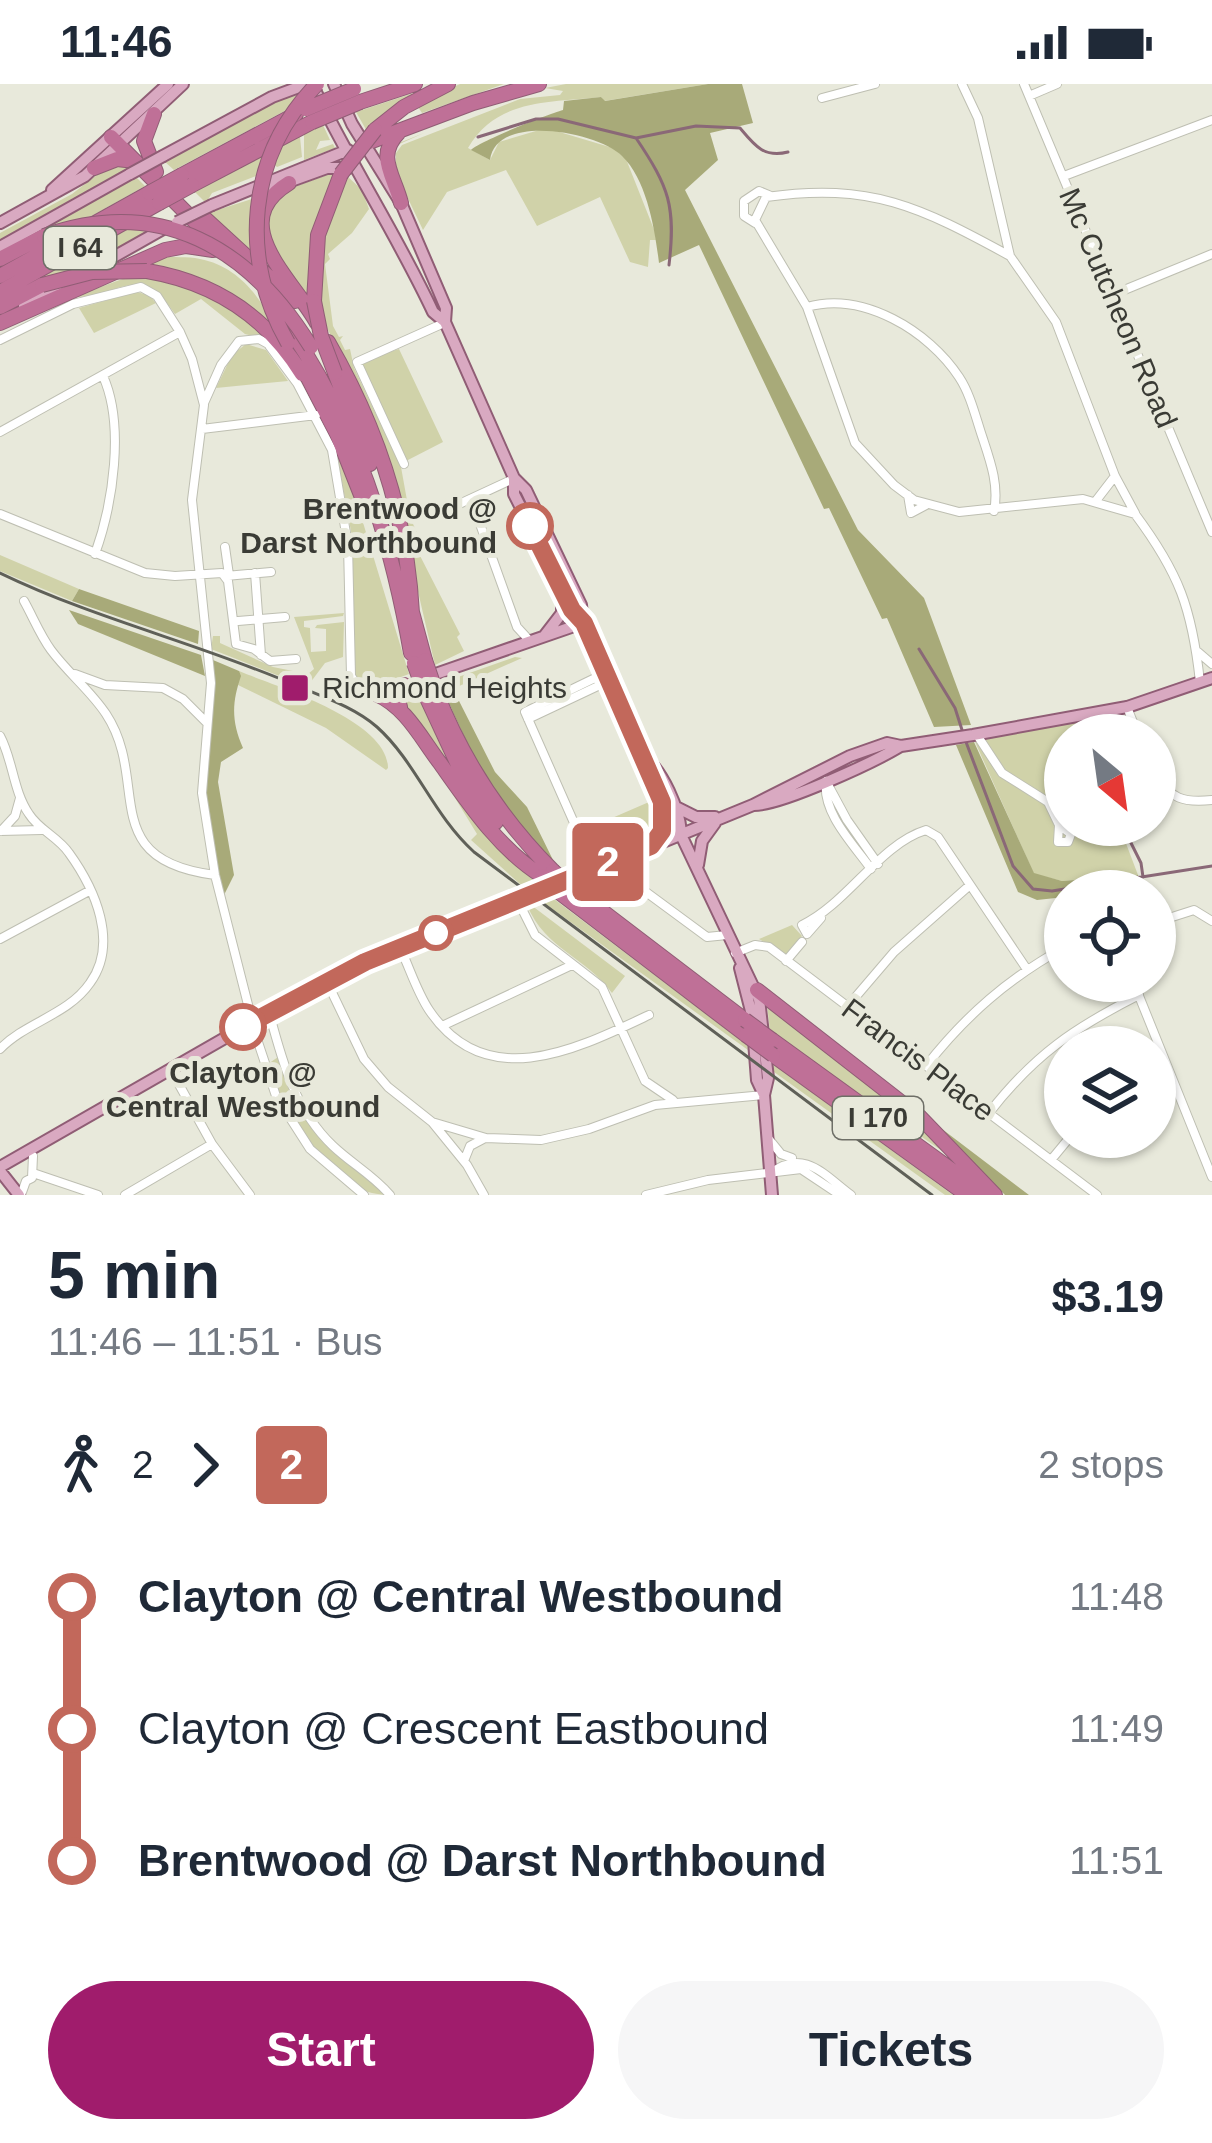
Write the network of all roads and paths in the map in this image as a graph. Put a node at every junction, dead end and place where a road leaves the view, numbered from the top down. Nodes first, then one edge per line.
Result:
1 (168, 84) edge
2 (183, 84) edge
3 (285, 84) edge
4 (312, 84) edge
5 (334, 84) edge
6 (415, 84) edge
7 (448, 84) edge
8 (539, 84) edge
9 (875, 84) edge
10 (962, 84) edge
11 (1024, 84) edge
12 (1057, 84) edge
13 (361, 92) edge
14 (1029, 96) junction
15 (272, 97) junction
16 (822, 98) dead end
17 (154, 114) junction
18 (1212, 120) edge
19 (403, 129) junction
20 (118, 138) junction
21 (364, 144) junction
22 (346, 151) junction
23 (94, 168) junction
24 (132, 168) junction
25 (156, 172) junction
26 (362, 176) junction
27 (1064, 176) junction
28 (289, 183) junction
29 (771, 196) junction
30 (231, 197) junction
31 (154, 198) junction
32 (41, 200) junction
33 (401, 203) junction
34 (756, 221) junction
35 (0, 223) edge
36 (1003, 226) junction
37 (984, 242) junction
38 (0, 247) edge
39 (1212, 254) edge
40 (1010, 256) junction
41 (0, 259) edge
42 (236, 263) junction
43 (0, 275) edge
44 (0, 292) edge
45 (1112, 295) junction
46 (0, 307) edge
47 (807, 307) junction
48 (0, 321) edge
49 (445, 322) junction
50 (180, 332) junction
51 (0, 340) edge
52 (328, 343) junction
53 (194, 365) junction
54 (221, 365) junction
55 (104, 376) junction
56 (319, 398) junction
57 (204, 405) junction
58 (316, 416) junction
59 (202, 429) junction
60 (0, 432) edge
61 (363, 444) junction
62 (404, 464) dead end
63 (1115, 476) junction
64 (514, 478) junction
65 (998, 493) junction
66 (471, 499) junction
67 (1095, 502) junction
68 (1015, 508) junction
69 (994, 511) junction
70 (440, 513) dead end
71 (0, 514) edge
72 (1135, 514) junction
73 (1212, 532) edge
74 (225, 547) dead end
75 (95, 554) junction
76 (271, 572) dead end
77 (255, 573) junction
78 (199, 575) junction
79 (227, 576) junction
80 (562, 590) junction
81 (24, 601) dead end
82 (412, 613) junction
83 (284, 617) dead end
84 (258, 619) junction
85 (238, 621) dead end
86 (584, 623) junction
87 (517, 627) junction
88 (545, 635) junction
89 (530, 640) junction
90 (508, 648) junction
91 (1196, 651) junction
92 (261, 655) junction
93 (296, 659) dead end
94 (417, 659) junction
95 (1212, 664) edge
96 (73, 674) junction
97 (608, 677) junction
98 (1206, 680) edge
99 (404, 685) junction
100 (119, 687) junction
101 (376, 694) junction
102 (400, 707) junction
103 (1126, 707) junction
104 (103, 711) junction
105 (1129, 714) edge
106 (206, 722) junction
107 (975, 735) junction
108 (0, 736) edge
109 (901, 746) junction
110 (826, 781) junction
111 (20, 798) junction
112 (1176, 798) edge
113 (1044, 799) edge
114 (1212, 800) edge
115 (667, 802) junction
116 (753, 806) junction
117 (724, 817) junction
118 (43, 830) junction
119 (0, 831) edge
120 (681, 835) junction
121 (651, 846) junction
122 (601, 865) junction
123 (875, 866) junction
124 (548, 874) junction
125 (699, 874) junction
126 (215, 875) junction
127 (970, 885) junction
128 (89, 890) junction
129 (517, 900) junction
130 (1176, 916) edge
131 (1212, 921) edge
132 (802, 925) dead end
133 (727, 934) junction
134 (0, 939) edge
135 (802, 942) dead end
136 (401, 948) junction
137 (737, 958) junction
138 (1044, 958) edge
139 (786, 962) junction
140 (572, 965) junction
141 (1026, 968) junction
142 (326, 980) junction
143 (757, 990) junction
144 (1125, 1002) edge
145 (847, 1007) junction
146 (269, 1012) junction
147 (649, 1015) dead end
148 (254, 1021) junction
149 (442, 1026) junction
150 (622, 1028) junction
151 (772, 1048) junction
152 (0, 1049) edge
153 (926, 1066) junction
154 (171, 1070) junction
155 (644, 1081) junction
156 (1176, 1088) edge
157 (764, 1095) junction
158 (674, 1101) junction
159 (637, 1110) junction
160 (989, 1113) junction
161 (432, 1122) junction
162 (68, 1131) junction
163 (767, 1137) junction
164 (486, 1138) junction
165 (212, 1144) junction
166 (33, 1156) junction
167 (799, 1160) junction
168 (1051, 1160) joint
169 (464, 1161) junction
170 (33, 1174) junction
171 (770, 1174) junction
172 (1212, 1177) edge
173 (7, 1181) edge
174 (98, 1195) edge
175 (124, 1195) edge
176 (250, 1195) edge
177 (364, 1195) edge
178 (390, 1195) edge
179 (484, 1195) edge
180 (646, 1195) edge
181 (772, 1195) edge
182 (840, 1195) edge
183 (851, 1195) edge
184 (967, 1195) edge
185 (990, 1195) edge
186 (1097, 1195) edge

1 - 20 main road
2 - 17 main road
3 - 15 main road
4 - 15 main road
4 - 22 main road
4 - 56 highway, bridge
5 - 21 main road
6 - 13 highway, I 64
7 - 61 highway, bridge
8 - 19 highway
9 - 16 street
10 - 36 street
11 - 14 street, Mc Cutcheon Road
12 - 14 street
13 - 31 highway, I 64, bridge
14 - 27 street, Mc Cutcheon Road
15 - 24 main road, bridge
17 - 20 main road
17 - 25 highway
18 - 27 street
19 - 21 highway
19 - 33 highway
20 - 23 main road
20 - 24 highway
20 - 25 highway
20 - 32 main road
21 - 22 main road
21 - 33 main road
22 - 26 main road
22 - 30 main road
23 - 24 highway
23 - 32 main road
24 - 38 main road
24 - 42 highway
25 - 52 highway
26 - 28 main road
26 - 49 main road
27 - 45 street, Mc Cutcheon Road
28 - 30 main road
28 - 52 highway
29 - 34 street
29 - 34 street
29 - 37 street
30 - 48 main road, bridge
31 - 43 highway, I 64
31 - 44 highway, I 64
32 - 35 main road
33 - 49 main road
34 - 47 street
36 - 37 street
36 - 40 street
37 - 40 street
39 - 45 street
40 - 63 street
41 - 61 highway, bridge
42 - 48 highway
42 - 94 highway
45 - 73 street, Mc Cutcheon Road
46 - 56 highway, bridge
47 - 65 street
47 - 69 street
49 - 62 street
49 - 64 main road
50 - 51 street
50 - 53 street
50 - 55 street
52 - 82 highway
53 - 54 street
53 - 57 street
54 - 57 street
54 - 58 street
55 - 60 street
55 - 75 street
56 - 94 highway, I 170
57 - 59 street
58 - 59 street
58 - 101 street
59 - 78 street
61 - 82 highway, I 170
63 - 67 street
63 - 72 street
64 - 66 street
64 - 80 main road
64 - 86 main road
65 - 68 street
65 - 69 street
66 - 70 street
66 - 87 street
67 - 68 street
67 - 72 street
68 - 69 street
71 - 75 street
72 - 91 street
74 - 79 street
75 - 78 street
76 - 77 street
77 - 79 street
77 - 84 street
78 - 79 street
78 - 106 street
79 - 92 street
80 - 86 main road
80 - 88 main road
81 - 96 street
82 - 94 highway, I 170
83 - 84 street
84 - 85 street
84 - 92 street
86 - 88 main road
86 - 97 main road
87 - 89 street
87 - 90 street
88 - 89 main road
89 - 90 main road
90 - 99 main road
91 - 95 street
91 - 98 street
92 - 93 street
94 - 124 highway, I 170, bridge
96 - 100 street
96 - 104 street
97 - 115 main road
97 - 122 street
98 - 103 main road
99 - 101 street
99 - 102 highway
100 - 104 street
100 - 106 street
101 - 102 highway
102 - 124 highway
103 - 105 street
103 - 107 main road
104 - 126 street
106 - 126 street
107 - 109 main road
107 - 113 street
108 - 111 street
109 - 110 main road
109 - 116 main road
110 - 116 main road
110 - 123 street
111 - 118 street
111 - 119 street
112 - 114 street
115 - 117 main road
115 - 120 main road
115 - 121 main road
116 - 117 main road
117 - 120 main road
117 - 125 main road
118 - 119 street
118 - 128 street
120 - 121 main road
120 - 125 main road
121 - 122 main road
122 - 129 main road
122 - 133 street
123 - 127 street
123 - 132 street
124 - 151 highway, I 170, bridge
125 - 133 main road
126 - 148 street
127 - 141 street
127 - 145 street
128 - 134 street
128 - 152 street
129 - 136 main road
129 - 140 street
130 - 131 street
133 - 137 main road
135 - 139 street
136 - 142 main road
136 - 149 street
137 - 139 street, Francis Place
137 - 143 main road
137 - 157 main road
138 - 141 street
139 - 145 street, Francis Place
140 - 149 street
140 - 150 street
141 - 153 street
142 - 146 main road
142 - 161 street
143 - 157 main road
143 - 185 highway
144 - 160 street
145 - 153 street, Francis Place
146 - 148 main road
146 - 178 street
147 - 150 street
148 - 154 main road
148 - 177 street
149 - 150 street
150 - 155 street
151 - 184 highway, I 170
151 - 185 highway, I 170
153 - 160 street, Francis Place
154 - 162 main road
154 - 165 street
155 - 158 street
155 - 159 street
156 - 172 street
157 - 158 street
157 - 163 main road
158 - 159 street
159 - 164 street
160 - 168 street, Francis Place
161 - 164 street
161 - 169 street
162 - 166 main road
162 - 173 main road
163 - 167 street
163 - 171 main road
164 - 169 street
165 - 175 street
165 - 176 street
166 - 170 street
166 - 173 main road
167 - 171 street
167 - 183 street
168 - 186 street, Francis Place
169 - 179 street
170 - 173 street
170 - 174 street
171 - 180 street
171 - 181 main road
171 - 182 street

